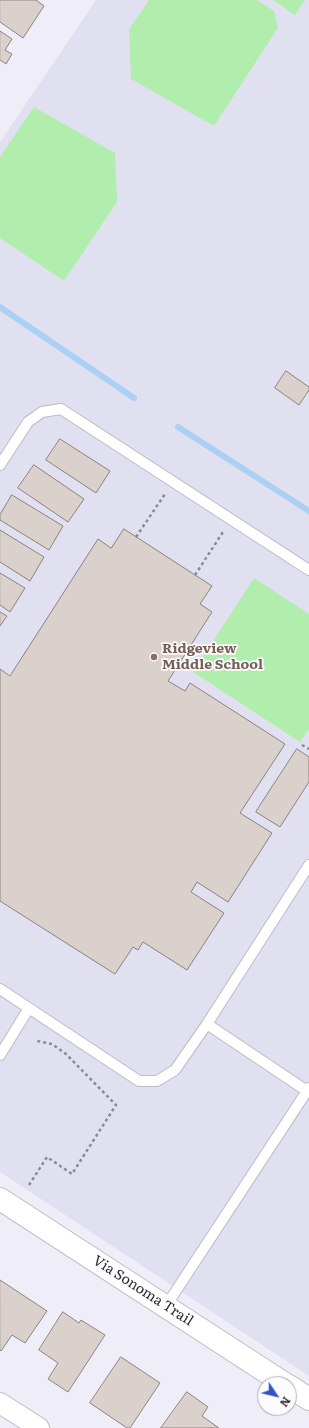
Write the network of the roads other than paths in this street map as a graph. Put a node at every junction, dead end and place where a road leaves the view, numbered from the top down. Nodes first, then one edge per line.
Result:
1 (0, 465) edge
2 (309, 570) edge
3 (309, 865) edge
4 (0, 989) edge
5 (29, 1008) junction
6 (207, 1024) junction
7 (0, 1055) edge
8 (308, 1089) edge
9 (0, 1199) edge
10 (166, 1306) junction
11 (273, 1376) edge
12 (297, 1391) edge
13 (309, 1399) edge
14 (0, 1403) edge
15 (39, 1428) edge

1 - 2 lane
3 - 6 lane
4 - 5 lane
5 - 6 lane
5 - 7 lane
6 - 8 lane
8 - 10 lane
9 - 10 street, Via Sonoma Trail
10 - 11 street, Via Sonoma Trail
12 - 13 street
14 - 15 street

